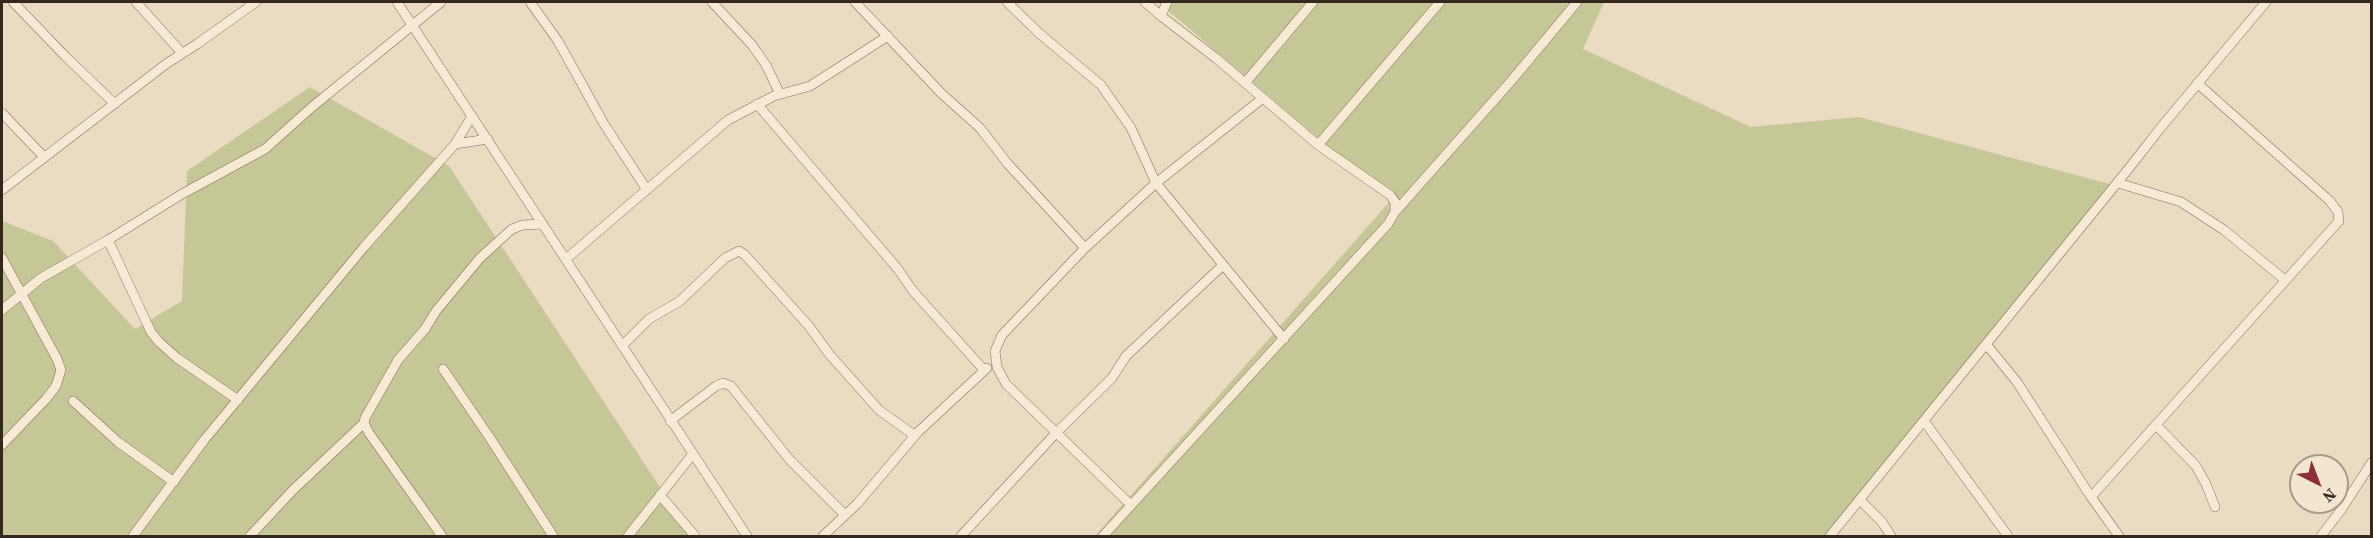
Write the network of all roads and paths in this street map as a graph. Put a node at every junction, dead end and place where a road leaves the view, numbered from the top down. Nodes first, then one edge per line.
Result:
1 (13, 2) edge
2 (136, 2) edge
3 (256, 2) edge
4 (397, 2) edge
5 (441, 2) edge
6 (530, 2) edge
7 (712, 2) edge
8 (855, 2) edge
9 (1007, 2) edge
10 (1145, 2) edge
11 (1167, 2) edge
12 (1312, 2) edge
13 (1440, 2) edge
14 (1577, 2) edge
15 (2266, 2) edge
16 (1161, 16) junction
17 (412, 25) junction
18 (888, 36) junction
19 (182, 53) junction
20 (1245, 83) junction
21 (2197, 83) junction
22 (780, 94) junction
23 (1263, 98) junction
24 (115, 104) junction
25 (757, 105) junction
26 (2, 113) edge
27 (472, 116) junction
28 (488, 139) junction
29 (455, 144) junction
30 (1318, 145) junction
31 (44, 158) junction
32 (1156, 183) junction
33 (2118, 183) junction
34 (2, 190) edge
35 (647, 190) junction
36 (1395, 212) junction
37 (543, 224) junction
38 (108, 240) junction
39 (1085, 248) junction
40 (2, 258) edge
41 (566, 259) junction
42 (1223, 265) junction
43 (2285, 280) junction
44 (20, 294) junction
45 (2, 310) edge
46 (1284, 339) junction
47 (1986, 344) junction
48 (622, 346) junction
49 (995, 360) junction
50 (443, 369) dead end
51 (984, 370) junction
52 (238, 400) junction
53 (73, 401) dead end
54 (670, 421) junction
55 (1924, 421) junction
56 (364, 423) junction
57 (2156, 425) junction
58 (1056, 433) junction
59 (914, 435) junction
60 (2, 445) edge
61 (692, 456) junction
62 (2372, 462) edge
63 (174, 482) junction
64 (660, 495) junction
65 (2091, 497) junction
66 (1860, 500) junction
67 (1131, 505) junction
68 (2215, 507) dead end
69 (845, 514) junction
70 (133, 537) edge
71 (250, 537) edge
72 (442, 537) edge
73 (552, 537) edge
74 (628, 537) edge
75 (695, 537) edge
76 (747, 537) edge
77 (823, 537) edge
78 (961, 537) edge
79 (1103, 537) edge
80 (1830, 537) edge
81 (1891, 537) edge
82 (2008, 537) edge
83 (2119, 537) edge
84 (2321, 537) edge

1 - 24 street
2 - 19 street
3 - 19 street
4 - 17 street
5 - 17 street
6 - 35 street
7 - 22 street
8 - 18 street
9 - 32 street
10 - 16 street
11 - 16 street
12 - 20 street
13 - 30 street
14 - 36 street
15 - 21 street
16 - 20 street
17 - 27 street
17 - 38 street
18 - 22 street
18 - 39 street
19 - 24 street
20 - 23 street
21 - 33 street
21 - 43 street
22 - 25 street
23 - 30 street
23 - 32 street
24 - 31 street
25 - 35 street
25 - 51 street
26 - 31 street
27 - 28 street
27 - 29 street
28 - 29 street
28 - 37 street
29 - 52 street
30 - 36 street
31 - 34 street
32 - 39 street
32 - 42 street
33 - 43 street
33 - 47 street
35 - 41 street
36 - 46 street
37 - 41 street
37 - 56 street
38 - 44 street
38 - 52 street
39 - 49 street
40 - 44 street
41 - 48 street
42 - 46 street
42 - 58 street
43 - 57 street
44 - 45 street
44 - 60 street
46 - 67 street
47 - 55 street
47 - 65 street
48 - 54 street
48 - 59 street
49 - 51 street
49 - 58 street
50 - 73 street
51 - 59 street
52 - 63 street
53 - 63 street
54 - 61 street
54 - 69 street
55 - 66 street
55 - 82 street
56 - 71 street
56 - 72 street
57 - 65 street
57 - 68 street
58 - 67 street
58 - 78 street
59 - 69 street
61 - 64 street
61 - 76 street
62 - 84 street
63 - 70 street
64 - 74 street
64 - 75 street
65 - 83 street
66 - 80 street
66 - 81 street
67 - 79 street
69 - 77 street

